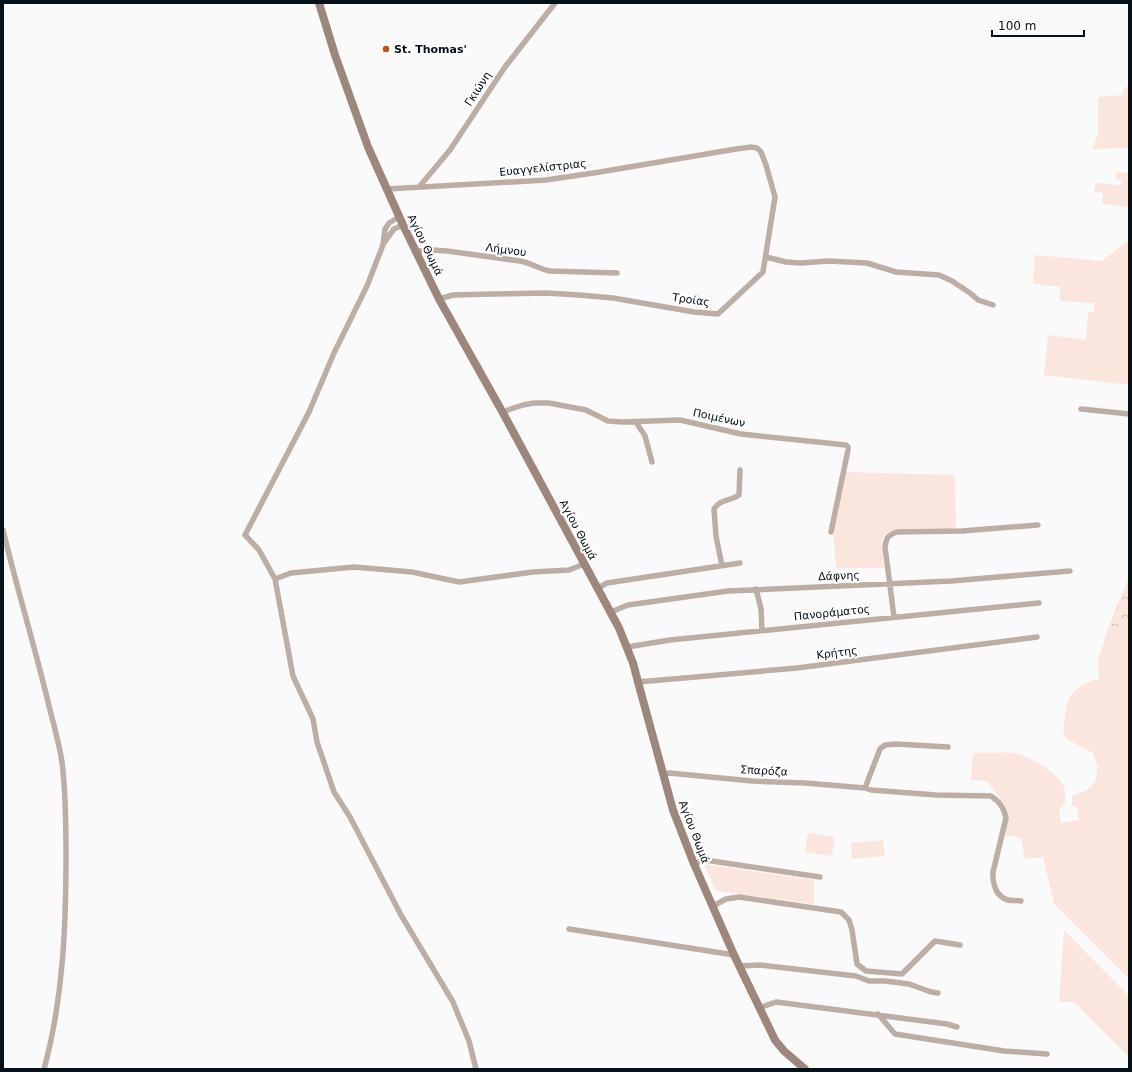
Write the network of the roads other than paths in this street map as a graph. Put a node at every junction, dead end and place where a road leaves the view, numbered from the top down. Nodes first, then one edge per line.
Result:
1 (319, 3) edge
2 (554, 3) edge
3 (699, 154) joint
4 (419, 187) junction
5 (387, 189) junction
6 (401, 221) junction
7 (383, 245) junction
8 (416, 251) junction
9 (766, 257) junction
10 (617, 273) dead end
11 (439, 299) junction
12 (993, 305) dead end
13 (1081, 409) dead end
14 (503, 413) junction
15 (1129, 414) edge
16 (636, 422) junction
17 (652, 462) dead end
18 (740, 470) dead end
19 (1038, 525) dead end
20 (3, 530) edge
21 (831, 532) dead end
22 (740, 563) dead end
23 (584, 564) junction
24 (722, 566) junction
25 (1070, 571) dead end
26 (275, 579) junction
27 (889, 584) junction
28 (598, 588) junction
29 (756, 589) junction
30 (1039, 603) dead end
31 (611, 612) junction
32 (894, 617) junction
33 (762, 630) junction
34 (1038, 637) dead end
35 (627, 647) junction
36 (638, 682) junction
37 (948, 747) dead end
38 (663, 774) junction
39 (865, 788) junction
40 (694, 864) junction
41 (820, 876) dead end
42 (1021, 901) dead end
43 (713, 906) junction
44 (569, 929) dead end
45 (960, 945) dead end
46 (734, 955) junction
47 (739, 966) junction
48 (938, 993) dead end
49 (759, 1008) junction
50 (878, 1014) junction
51 (958, 1027) dead end
52 (1047, 1054) dead end
53 (44, 1069) edge
54 (476, 1069) edge
55 (805, 1069) edge

1 - 5 main road, Αγίου Θωμά
2 - 4 street, Γκιώνη
3 - 4 street, Ευαγγελίστριας
3 - 9 street, Τροίας
4 - 5 street, Ευαγγελίστριας
5 - 6 main road, Αγίου Θωμά
6 - 7 street
6 - 7 street
6 - 8 main road, Αγίου Θωμά
7 - 26 street
8 - 10 street, Λήμνου
8 - 11 main road, Αγίου Θωμά
9 - 11 street, Τροίας
9 - 12 street
11 - 14 main road, Αγίου Θωμά
13 - 15 street
14 - 16 street, Ποιμένων
14 - 23 main road, Αγίου Θωμά
16 - 17 street
16 - 21 street, Ποιμένων
18 - 24 street
19 - 27 street
20 - 53 street
22 - 24 street
23 - 26 street
23 - 28 main road, Αγίου Θωμά
24 - 28 street
25 - 27 street, Δάφνης
26 - 54 street
27 - 29 street, Δάφνης
27 - 32 street
28 - 31 main road, Αγίου Θωμά
29 - 31 street, Δάφνης
29 - 33 street
30 - 32 street, Πανοράματος
31 - 35 main road, Αγίου Θωμά
32 - 33 street, Πανοράματος
33 - 35 street, Πανοράματος
34 - 36 street, Κρήτης
35 - 36 main road, Αγίου Θωμά
36 - 38 main road, Αγίου Θωμά
37 - 39 street
38 - 39 street, Σπαρόζα
38 - 40 main road, Αγίου Θωμά
39 - 42 street, Σπαρόζα
40 - 41 street
40 - 43 main road, Αγίου Θωμά
43 - 45 street
43 - 46 main road, Αγίου Θωμά
44 - 46 street
46 - 47 main road, Αγίου Θωμά
47 - 48 street
47 - 49 main road, Αγίου Θωμά
49 - 50 street
49 - 55 main road, Αγίου Θωμά
50 - 51 street
50 - 52 street

